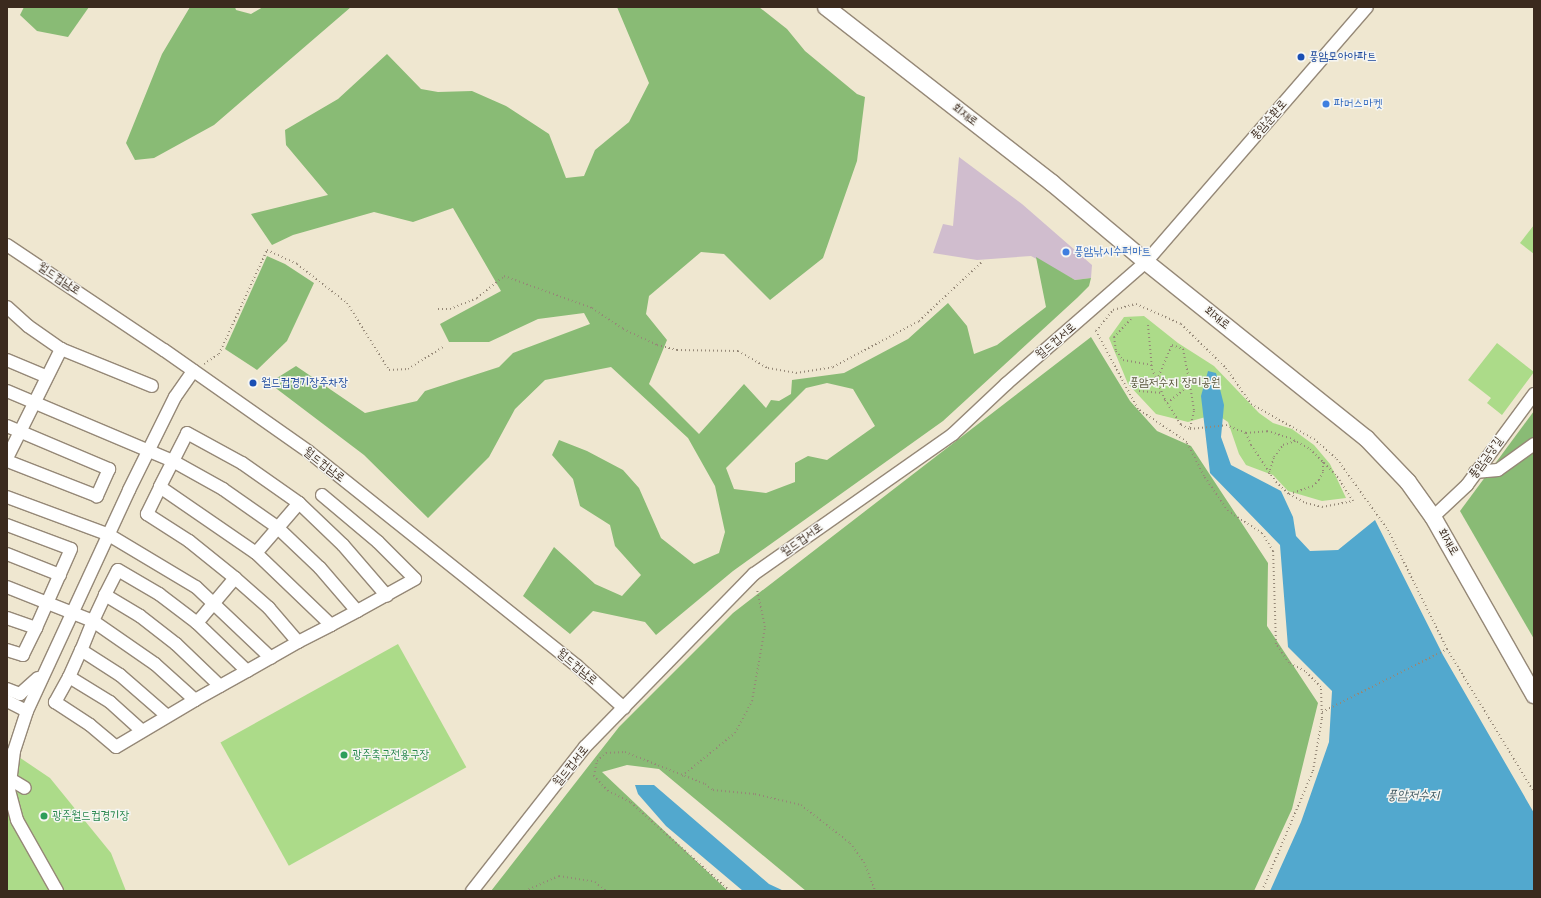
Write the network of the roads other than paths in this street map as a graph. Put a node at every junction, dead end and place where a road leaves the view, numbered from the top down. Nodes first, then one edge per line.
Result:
1 (1367, 7) edge
2 (834, 9) edge
3 (1173, 233) joint
4 (7, 245) edge
5 (1146, 262) junction
6 (7, 307) edge
7 (61, 349) junction
8 (7, 360) edge
9 (193, 370) junction
10 (45, 376) junction
11 (152, 386) dead end
12 (7, 391) edge
13 (1534, 394) edge
14 (34, 402) junction
15 (7, 426) edge
16 (20, 431) junction
17 (1534, 444) edge
18 (148, 450) junction
19 (7, 459) edge
20 (173, 461) junction
21 (1475, 472) junction
22 (160, 487) junction
23 (322, 495) dead end
24 (7, 497) edge
25 (299, 503) junction
26 (1433, 517) junction
27 (7, 525) edge
28 (277, 527) junction
29 (109, 535) junction
30 (256, 553) junction
31 (7, 554) edge
32 (60, 575) junction
33 (235, 578) junction
34 (7, 587) edge
35 (105, 595) junction
36 (387, 596) junction
37 (48, 602) junction
38 (215, 604) junction
39 (357, 612) junction
40 (74, 613) junction
41 (7, 618) edge
42 (93, 621) junction
43 (197, 623) junction
44 (331, 625) junction
45 (36, 628) junction
46 (298, 642) junction
47 (7, 650) edge
48 (81, 650) junction
49 (271, 658) junction
50 (48, 667) junction
51 (247, 671) junction
52 (69, 677) junction
53 (220, 686) junction
54 (7, 689) edge
55 (1534, 695) edge
56 (195, 700) junction
57 (7, 701) edge
58 (624, 708) junction
59 (27, 711) junction
60 (166, 715) junction
61 (141, 730) junction
62 (10, 779) junction
63 (25, 788) dead end
64 (57, 891) edge
65 (472, 891) edge

1 - 3 street, 풍암순환로
2 - 5 main road, 회재로
3 - 5 street, 월드컵서로
4 - 9 street, 월드컵남로
5 - 26 main road, 회재로
5 - 58 street, 월드컵서로
6 - 7 street
7 - 10 street
7 - 11 street
8 - 10 street
9 - 18 street
9 - 58 street, 월드컵남로
10 - 14 street
12 - 14 street
13 - 21 street, 풍암금당길
14 - 16 street
14 - 18 street
15 - 16 street
16 - 19 street
16 - 19 street
17 - 21 street
18 - 20 street
18 - 29 street
20 - 22 street
20 - 25 street
20 - 28 street
21 - 26 street, 풍암금당길
22 - 30 street
22 - 33 street
23 - 36 street
24 - 29 street
25 - 28 street
25 - 36 street
26 - 55 main road, 회재로
27 - 32 street
28 - 30 street
28 - 39 street
29 - 38 street
29 - 40 street
30 - 44 street
31 - 32 street
32 - 37 street
33 - 38 street
33 - 46 street
34 - 37 street
35 - 42 street
35 - 43 street
35 - 53 street
36 - 39 street
37 - 40 street
37 - 45 street
38 - 43 street
38 - 49 street
39 - 44 street
40 - 42 street
40 - 50 street
41 - 45 street
42 - 48 street
42 - 56 street
43 - 51 street
44 - 46 street
45 - 47 street
46 - 49 street
48 - 52 street
48 - 60 street
49 - 51 street
50 - 54 street
50 - 59 street
51 - 53 street
52 - 61 street
52 - 61 street
53 - 56 street
56 - 60 street
57 - 59 street
58 - 65 street, 월드컵서로
59 - 62 street
60 - 61 street
62 - 63 street
62 - 64 street

